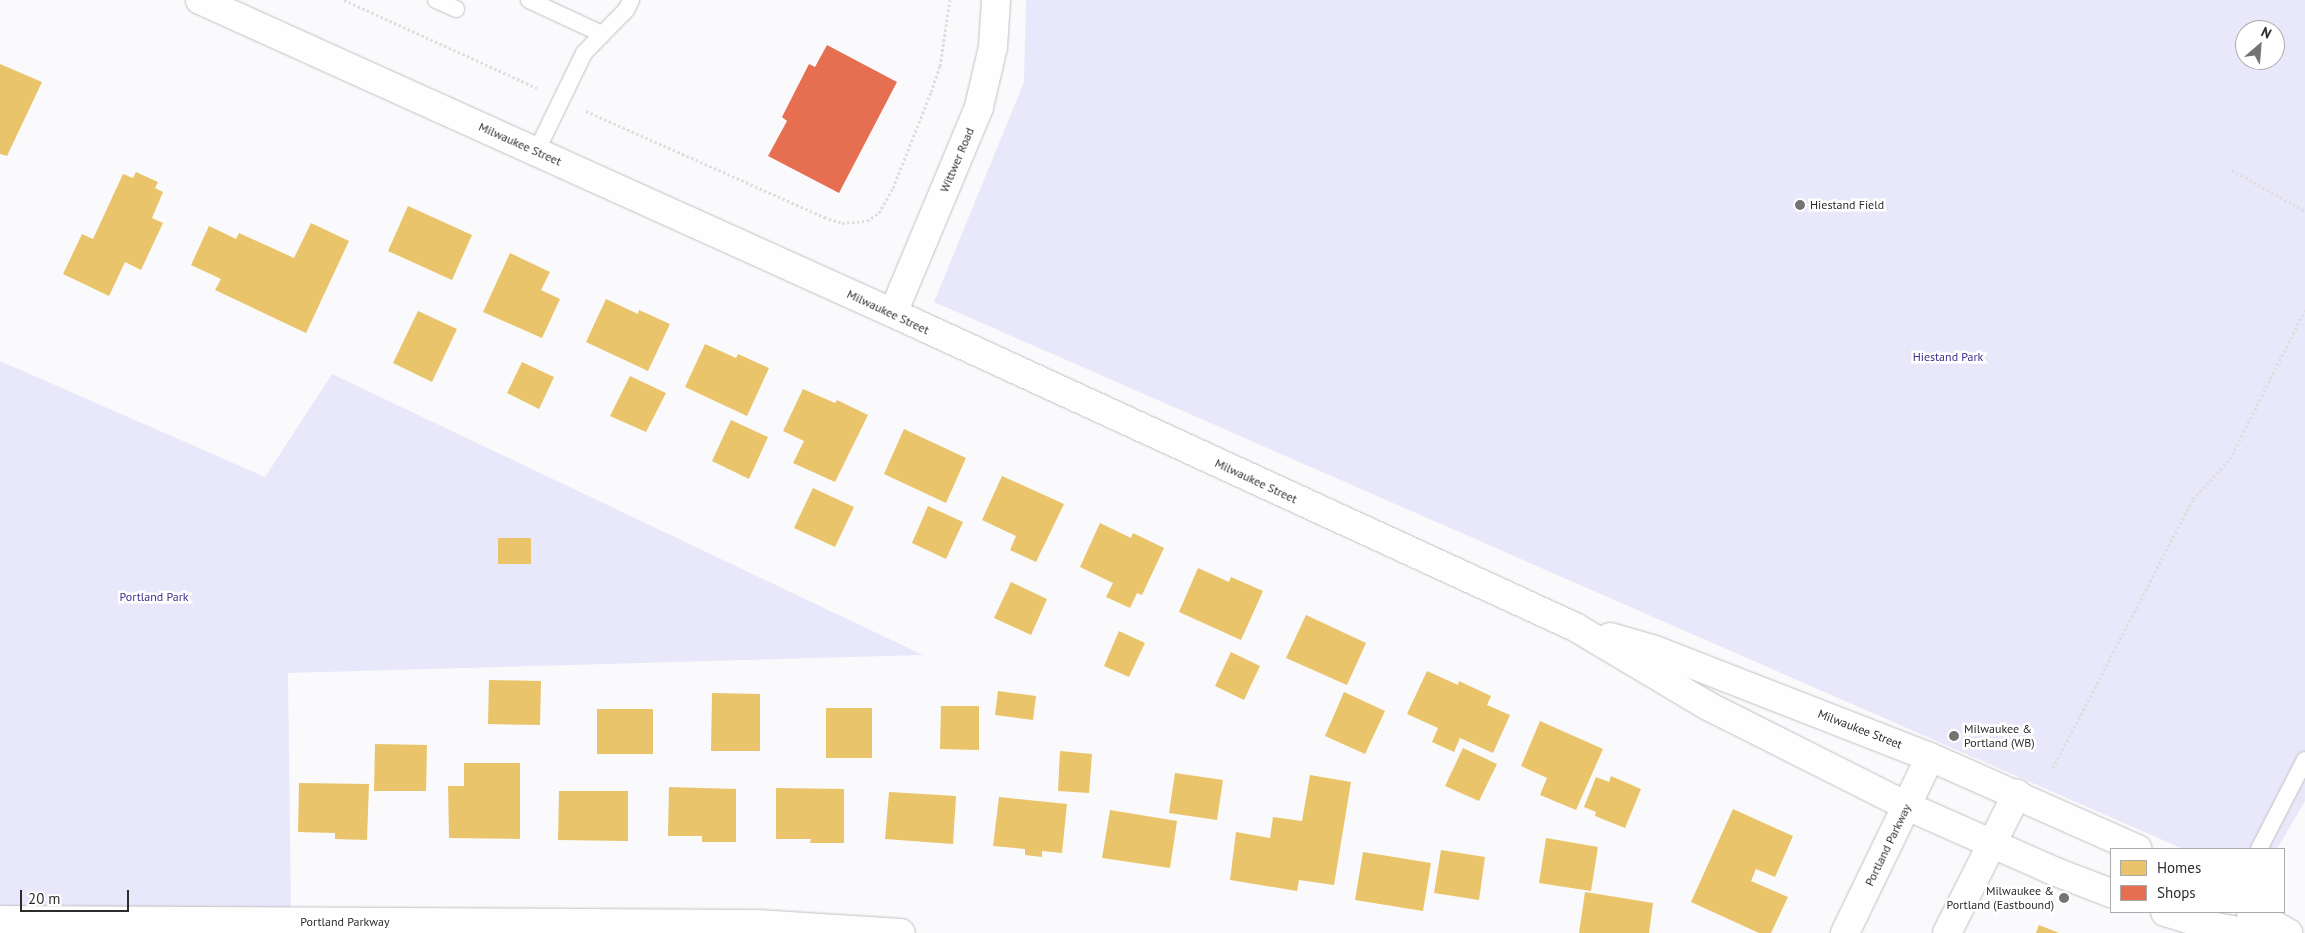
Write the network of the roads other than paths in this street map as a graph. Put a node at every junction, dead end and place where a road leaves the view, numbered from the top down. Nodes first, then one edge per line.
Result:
1 (200, 0) edge
2 (436, 0) edge
3 (529, 0) edge
4 (631, 0) edge
5 (996, 0) edge
6 (456, 9) dead end
7 (602, 34) junction
8 (536, 152) junction
9 (893, 313) junction
10 (1575, 627) junction
11 (1930, 757) junction
12 (2305, 760) edge
13 (2017, 794) junction
14 (1907, 806) junction
15 (1992, 844) junction
16 (2136, 848) edge
17 (2260, 848) edge
18 (2110, 893) edge
19 (2168, 913) edge
20 (2253, 913) edge
21 (0, 920) edge
22 (756, 928) edge
23 (901, 933) edge
24 (1845, 933) edge
25 (1947, 933) edge
26 (2248, 933) edge
27 (2288, 933) edge

1 - 8 street, Milwaukee Street
2 - 6 lane
3 - 7 lane
4 - 7 lane
5 - 9 street, Wittwer Road
7 - 8 lane
8 - 9 street, Milwaukee Street
9 - 10 street, Milwaukee Street
10 - 11 street, Milwaukee Street
10 - 14 street, Milwaukee Street
11 - 13 street, Milwaukee Street
11 - 14 street, Portland Parkway
12 - 17 lane
13 - 15 street
13 - 16 street, Milwaukee Street
14 - 15 street, Milwaukee Street
14 - 24 street, Portland Parkway
15 - 18 street, Milwaukee Street
15 - 25 street
19 - 26 street
20 - 27 street
21 - 22 street, Portland Parkway
22 - 23 street, Portland Parkway

